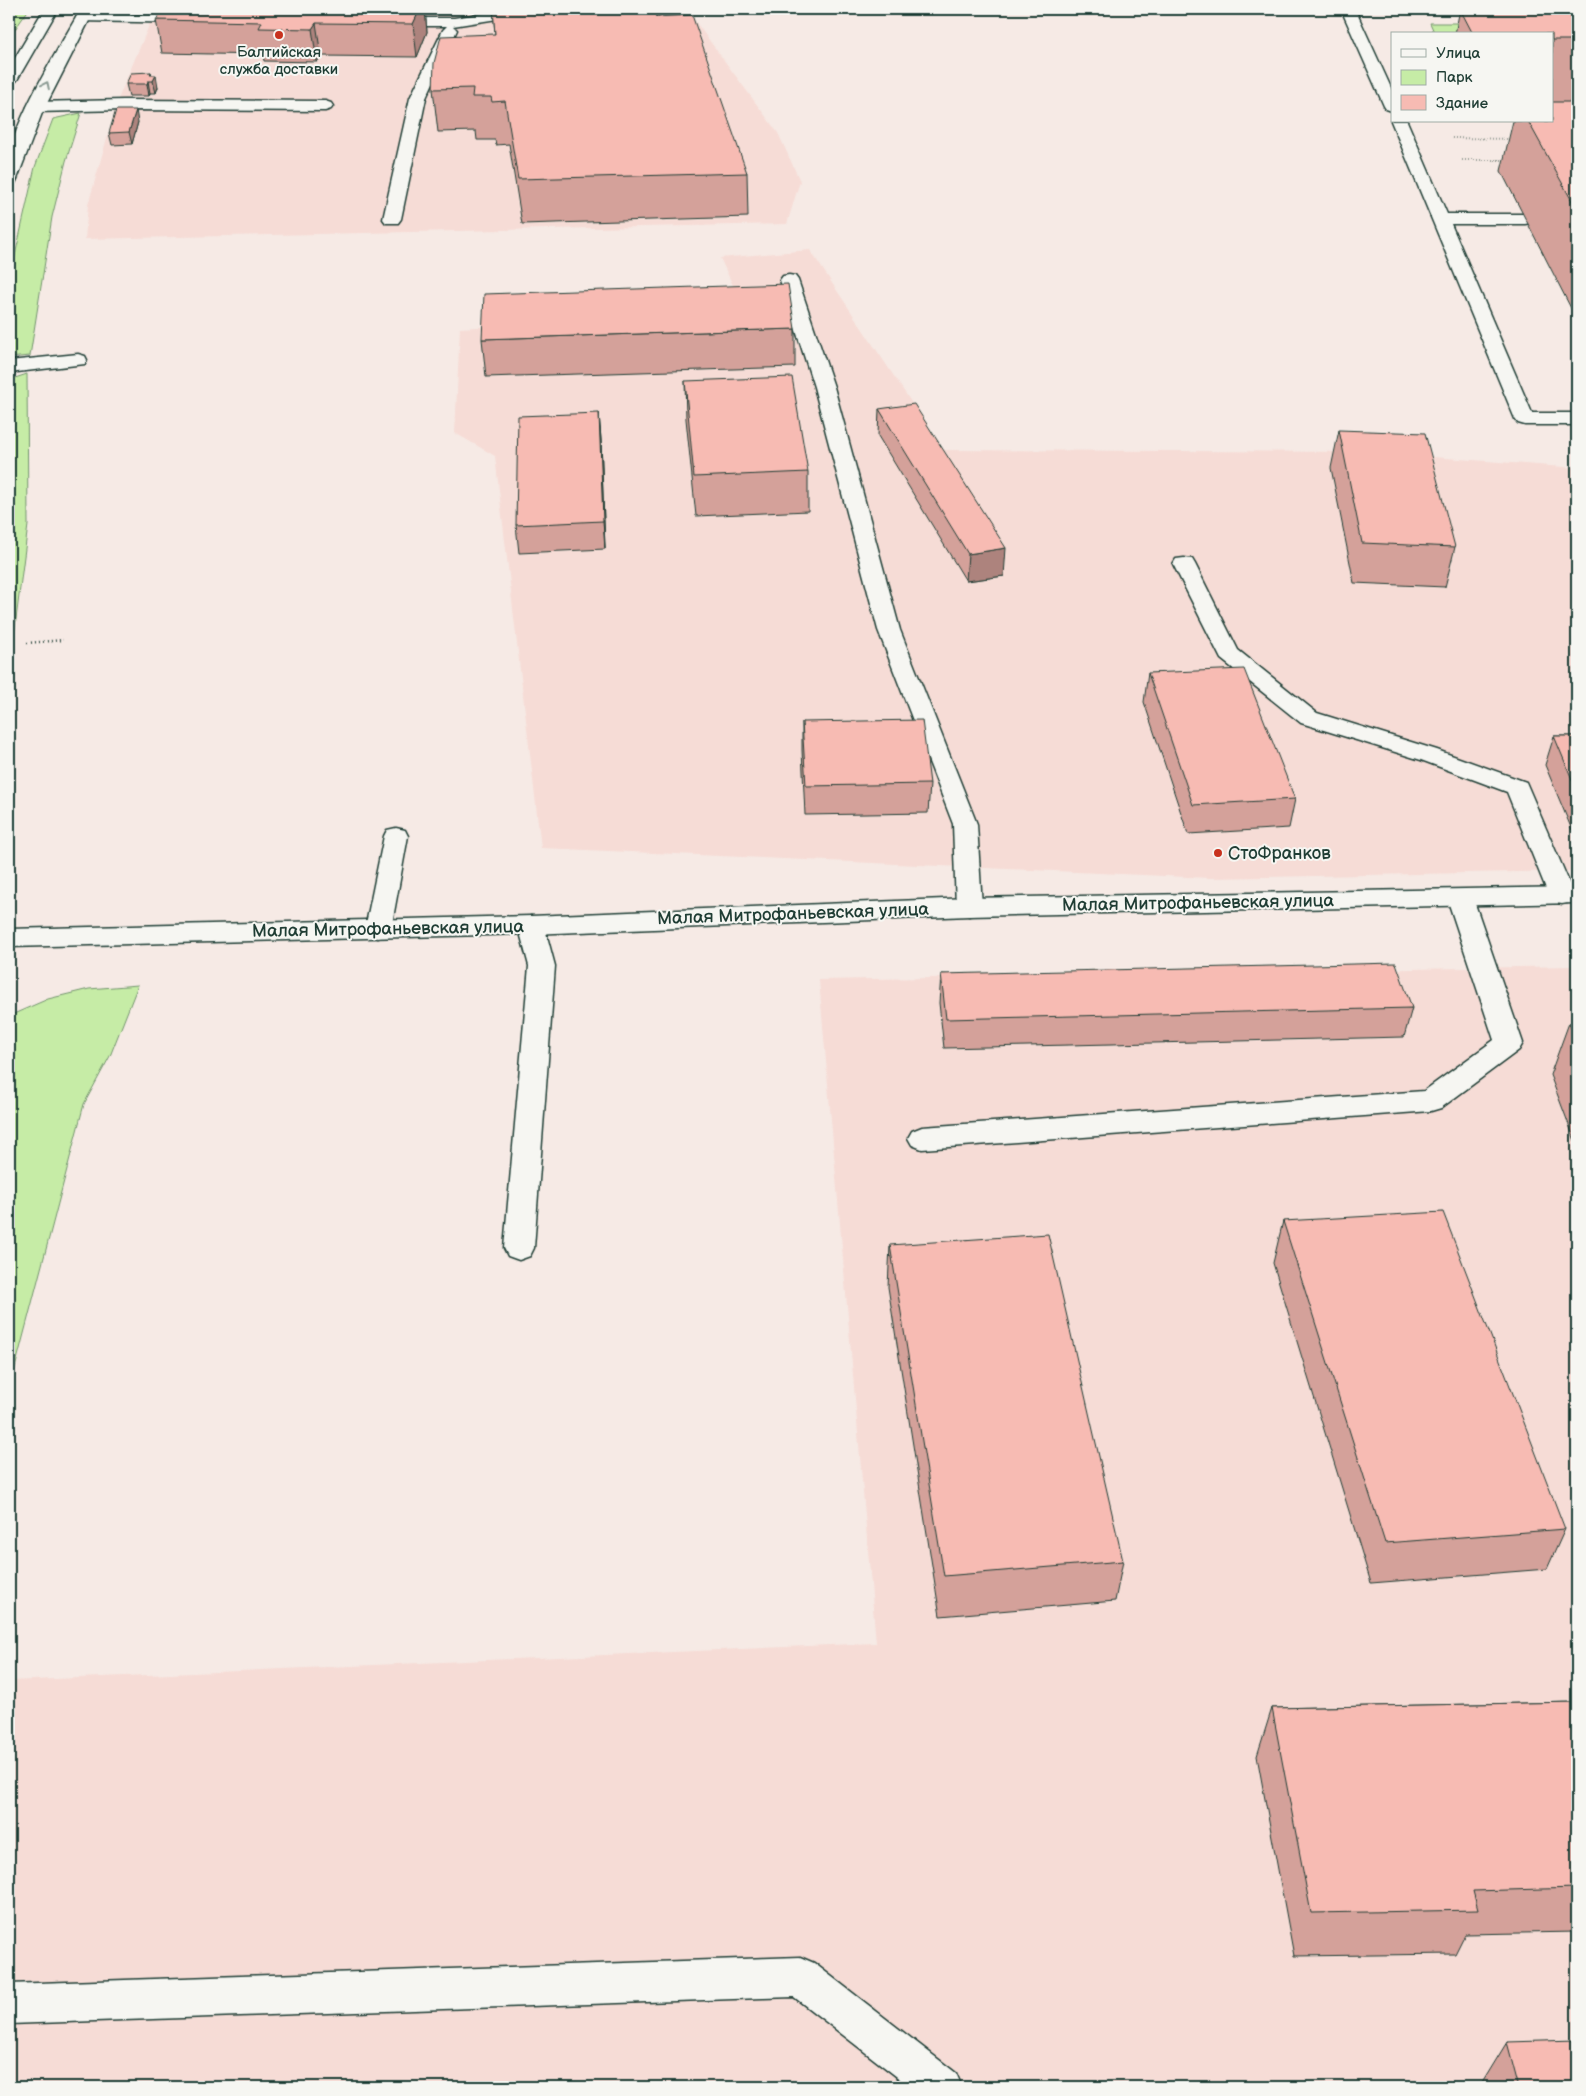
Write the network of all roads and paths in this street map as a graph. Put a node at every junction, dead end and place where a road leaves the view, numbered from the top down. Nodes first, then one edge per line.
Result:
1 (51, 9) edge
2 (534, 9) edge
3 (1348, 10) edge
4 (1472, 12) edge
5 (85, 14) edge
6 (211, 20) edge
7 (379, 22) edge
8 (454, 22) junction
9 (9, 80) edge
10 (1391, 104) edge
11 (325, 106) dead end
12 (35, 107) junction
13 (1399, 122) edge
14 (1407, 139) junction
15 (1511, 139) dead end
16 (1416, 160) junction
17 (1512, 160) dead end
18 (9, 179) edge
19 (392, 219) dead end
20 (1442, 219) junction
21 (1525, 219) dead end
22 (789, 280) dead end
23 (78, 360) dead end
24 (9, 367) edge
25 (1577, 419) edge
26 (1184, 564) dead end
27 (63, 640) dead end
28 (27, 643) dead end
29 (396, 836) dead end
30 (1570, 896) edge
31 (1460, 898) junction
32 (969, 907) junction
33 (531, 925) junction
34 (378, 929) junction
35 (9, 938) edge
36 (922, 1138) dead end
37 (519, 1248) dead end
38 (9, 2004) edge
39 (942, 2087) edge

1 - 9 street
2 - 8 street
3 - 4 path
3 - 10 street
5 - 6 street
12 -> 5 street
7 - 8 street
8 - 19 street
11 - 12 street
12 - 18 street
13 - 14 street
14 - 15 path
14 - 16 street
16 - 17 path
16 - 20 street
20 - 21 street
20 - 25 street
22 - 32 street
23 - 24 street
26 - 30 street
27 - 28 path
29 - 34 street
30 - 31 street, Малая Митрофаньевская улица
31 - 32 street, Малая Митрофаньевская улица
31 - 36 street
32 - 33 street, Малая Митрофаньевская улица
33 - 34 street, Малая Митрофаньевская улица
33 - 37 street
34 - 35 street, Малая Митрофаньевская улица
38 - 39 street

